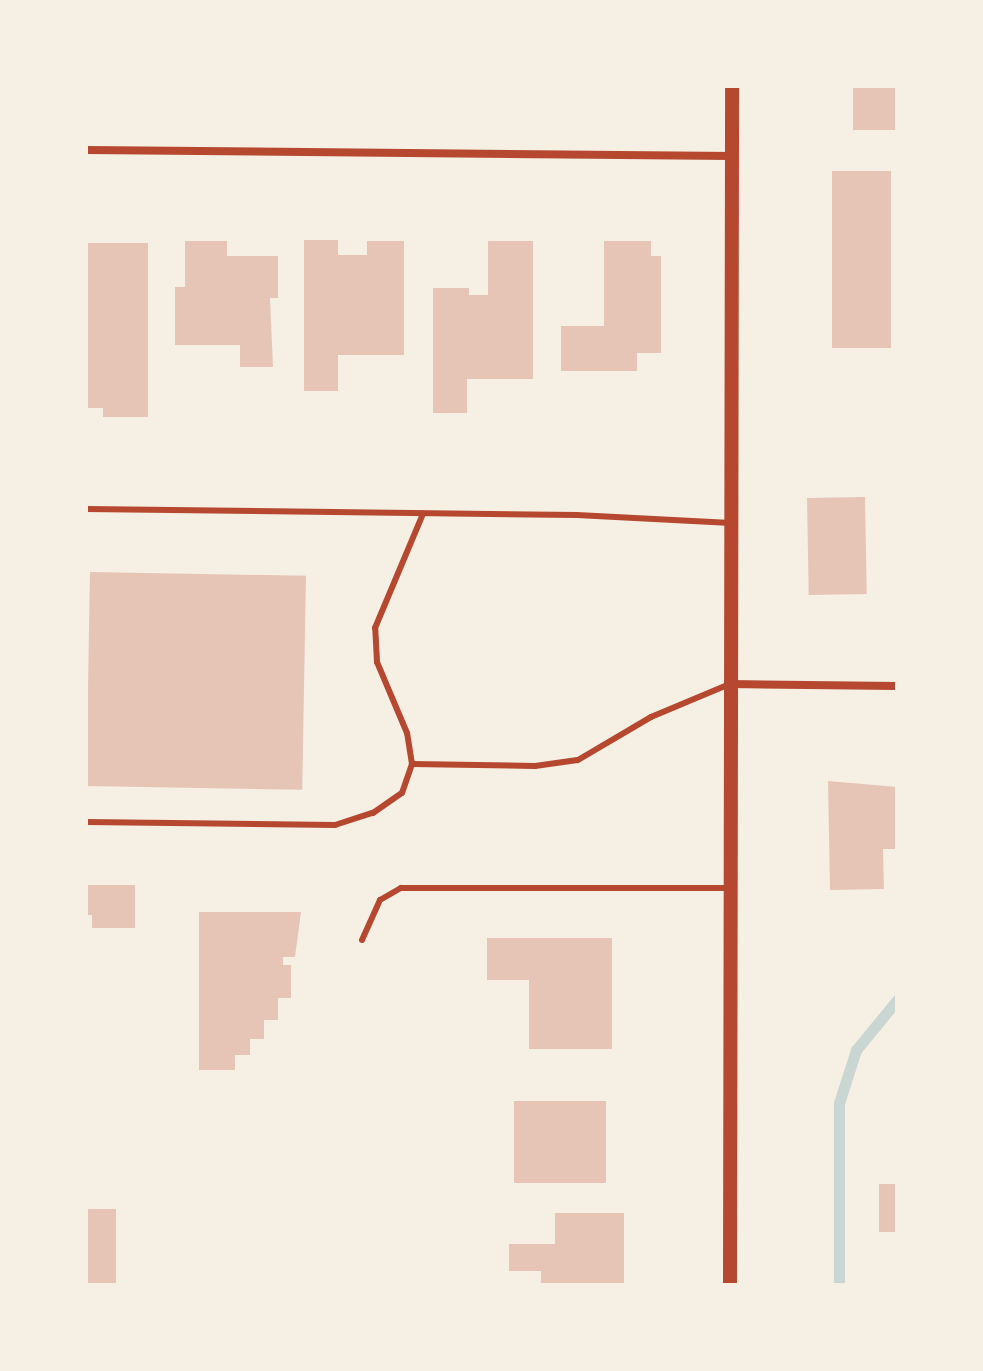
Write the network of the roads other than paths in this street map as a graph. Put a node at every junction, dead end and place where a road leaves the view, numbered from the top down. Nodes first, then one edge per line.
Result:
1 (732, 86) edge
2 (86, 150) edge
3 (732, 156) junction
4 (86, 509) edge
5 (423, 514) junction
6 (731, 523) junction
7 (730, 684) junction
8 (897, 686) edge
9 (412, 764) junction
10 (86, 822) edge
11 (730, 888) junction
12 (362, 940) dead end
13 (730, 1285) edge

1 - 3 street
2 - 3 street
3 - 6 street
4 - 5 lane
5 - 6 lane
5 - 9 lane
6 - 7 street
7 - 8 street
7 - 9 lane
7 - 11 street
9 - 10 lane
11 - 12 lane
11 - 13 street

